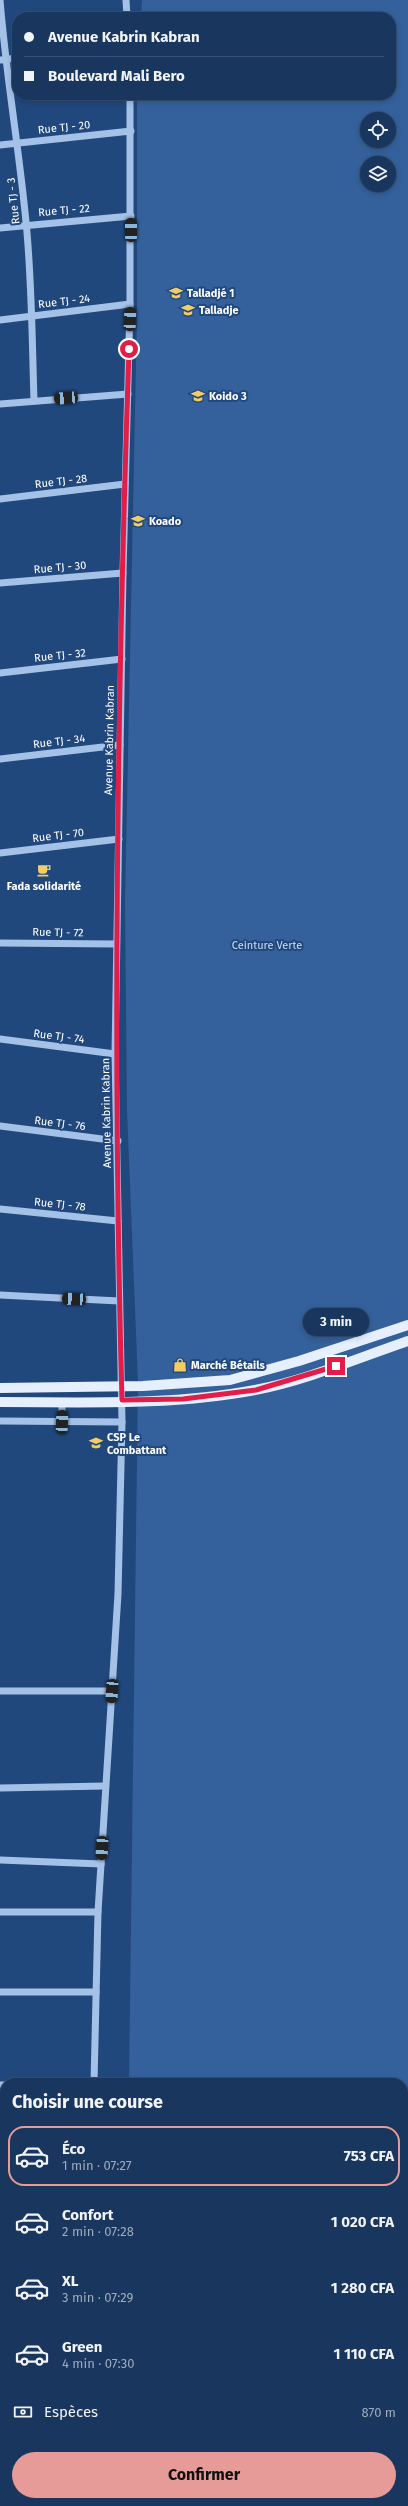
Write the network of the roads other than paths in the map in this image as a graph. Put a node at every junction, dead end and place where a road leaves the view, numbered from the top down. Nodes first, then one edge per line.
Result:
1 (0, 0) edge
2 (126, 0) edge
3 (127, 12) edge
4 (12, 59) edge
5 (2, 60) edge
6 (130, 100) edge
7 (131, 131) junction
8 (18, 143) junction
9 (0, 145) edge
10 (131, 216) junction
11 (26, 225) junction
12 (0, 228) edge
13 (130, 304) junction
14 (30, 316) junction
15 (0, 320) edge
16 (128, 394) junction
17 (34, 400) junction
18 (0, 404) edge
19 (125, 484) junction
20 (0, 499) edge
21 (123, 573) junction
22 (0, 583) edge
23 (122, 659) junction
24 (0, 673) edge
25 (120, 745) junction
26 (0, 759) edge
27 (119, 839) junction
28 (0, 853) edge
29 (0, 943) edge
30 (116, 944) junction
31 (0, 1039) edge
32 (115, 1054) junction
33 (0, 1126) edge
34 (118, 1141) junction
35 (0, 1209) edge
36 (118, 1221) junction
37 (0, 1295) edge
38 (119, 1301) junction
39 (408, 1325) edge
40 (408, 1341) edge
41 (121, 1386) junction
42 (0, 1388) edge
43 (122, 1400) junction
44 (0, 1402) edge
45 (62, 1402) junction
46 (0, 1421) edge
47 (62, 1422) junction
48 (122, 1422) junction
49 (0, 1691) edge
50 (112, 1691) junction
51 (105, 1786) junction
52 (0, 1788) edge
53 (0, 1860) edge
54 (101, 1864) junction
55 (0, 1912) edge
56 (98, 1912) junction
57 (0, 1992) edge
58 (96, 1992) junction
59 (94, 2078) edge

1 - 5 street, Rue TJ - 3
2 - 3 street
4 - 5 street
5 - 8 street, Rue TJ - 3
6 - 7 street, Avenue Kabrin Kabran
7 - 8 street, Rue TJ - 20
7 - 10 street, Avenue Kabrin Kabran
8 - 9 street, Rue TJ - 20
8 - 11 street, Rue TJ - 3
10 - 11 street, Rue TJ - 22
10 - 13 street, Avenue Kabrin Kabran
11 - 12 street, Rue TJ - 22
11 - 14 street, Rue TJ - 3
13 - 14 street, Rue TJ - 24
13 - 16 street, Avenue Kabrin Kabran
14 - 15 street, Rue TJ - 24
14 - 17 street, Rue TJ - 3
16 - 17 street
16 - 19 street, Avenue Kabrin Kabran
17 - 18 street
19 - 20 street, Rue TJ - 28
19 - 21 street, Avenue Kabrin Kabran
21 - 22 street, Rue TJ - 30
21 - 23 street, Avenue Kabrin Kabran
23 - 24 street, Rue TJ - 32
23 - 25 street, Avenue Kabrin Kabran
25 - 26 street, Rue TJ - 34
25 - 27 street, Avenue Kabrin Kabran
27 - 28 street, Rue TJ - 70
27 - 30 street, Avenue Kabrin Kabran
29 - 30 street, Rue TJ - 72
30 - 32 street, Avenue Kabrin Kabran
31 - 32 street, Rue TJ - 74
32 - 34 street, Avenue Kabrin Kabran
33 - 34 street, Rue TJ - 76
34 - 36 street, Avenue Kabrin Kabran
35 - 36 street, Rue TJ - 78
36 - 38 street, Avenue Kabrin Kabran
37 - 38 street
38 - 41 street, Avenue Kabrin Kabran
39 - 41 main road
40 - 43 main road
41 - 42 main road
41 - 43 street, Avenue Kabrin Kabran
43 - 45 main road
43 - 48 street, Avenue Kabrin Kabran
44 - 45 main road
45 - 47 street
46 - 47 street
47 - 48 street
48 - 50 street, Avenue Kabrin Kabran
49 - 50 street
50 - 51 street, Avenue Kabrin Kabran
51 - 52 street
51 - 54 street, Avenue Kabrin Kabran
53 - 54 street
54 - 56 street, Avenue Kabrin Kabran
55 - 56 street
56 - 58 street, Avenue Kabrin Kabran
57 - 58 street
58 - 59 street, Avenue Kabrin Kabran

